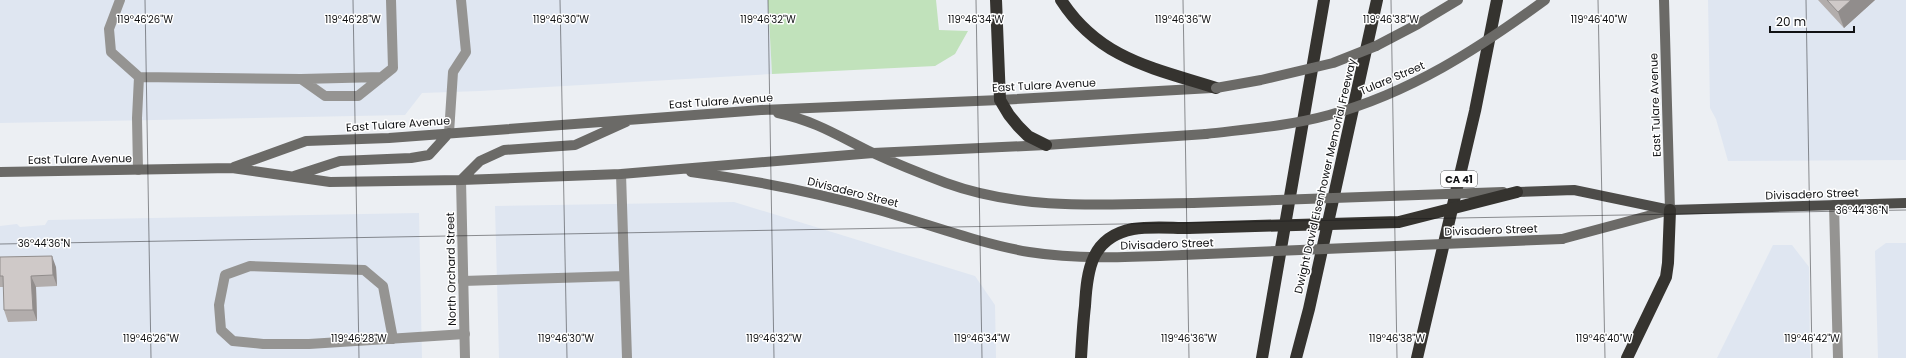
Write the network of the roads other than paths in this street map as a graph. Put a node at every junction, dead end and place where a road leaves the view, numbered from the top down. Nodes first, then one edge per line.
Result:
1 (120, 0) edge
2 (390, 0) edge
3 (461, 0) edge
4 (996, 0) edge
5 (1061, 0) edge
6 (1324, 0) edge
7 (1377, 0) edge
8 (1458, 0) edge
9 (1497, 0) edge
10 (1544, 0) edge
11 (1664, 0) edge
12 (139, 77) junction
13 (382, 77) junction
14 (301, 79) junction
15 (1216, 88) junction
16 (1000, 100) junction
17 (761, 110) junction
18 (634, 119) junction
19 (450, 132) junction
20 (1206, 134) joint
21 (1046, 145) junction
22 (873, 152) junction
23 (232, 168) junction
24 (671, 169) junction
25 (138, 170) junction
26 (0, 172) edge
27 (621, 174) junction
28 (292, 177) junction
29 (461, 180) junction
30 (1517, 192) junction
31 (1906, 203) edge
32 (1834, 205) junction
33 (1670, 210) junction
34 (1093, 257) junction
35 (624, 276) junction
36 (463, 281) junction
37 (465, 334) junction
38 (392, 339) junction
39 (465, 358) edge
40 (626, 358) edge
41 (1081, 358) edge
42 (1262, 358) edge
43 (1296, 358) edge
44 (1416, 358) edge
45 (1627, 358) edge
46 (1838, 358) edge

1 - 12 street
2 - 13 street
3 - 19 street
4 - 16 highway
5 - 15 highway
6 - 42 highway
7 - 43 highway, Dwight David Eisenhower Memorial Freeway
8 - 15 main road, bridge
9 - 44 highway, CA 41
10 - 20 main road, Tulare Street, bridge
11 - 33 main road, East Tulare Avenue
12 - 14 street
12 - 25 street
13 - 14 street
13 - 14 street
15 - 16 main road, East Tulare Avenue
16 - 17 main road, East Tulare Avenue
16 - 21 highway
17 - 18 main road, East Tulare Avenue
17 - 22 main road, Divisadero Street
18 - 19 main road, East Tulare Avenue
18 - 29 main road
19 - 23 main road, East Tulare Avenue
19 - 28 main road
20 - 21 main road, East Tulare Avenue
21 - 22 main road, East Tulare Avenue
22 - 24 main road, East Tulare Avenue
22 - 30 main road, Divisadero Street, bridge
23 - 25 main road, East Tulare Avenue
23 - 28 main road, East Tulare Avenue
24 - 27 main road, East Tulare Avenue
24 - 34 main road, Divisadero Street
25 - 26 main road, East Tulare Avenue
27 - 29 main road, East Tulare Avenue
27 - 35 street
28 - 29 main road, East Tulare Avenue
29 - 36 street, North Orchard Street
30 - 33 main road, Divisadero Street
30 - 34 highway, bridge
31 - 32 main road, Divisadero Street
32 - 33 main road, Divisadero Street
32 - 46 street
33 - 34 main road, Divisadero Street, bridge
33 - 45 highway
34 - 41 highway
35 - 36 street
35 - 40 street
36 - 37 street, North Orchard Street
37 - 38 street
37 - 39 street, North Orchard Street
38 - 38 street

